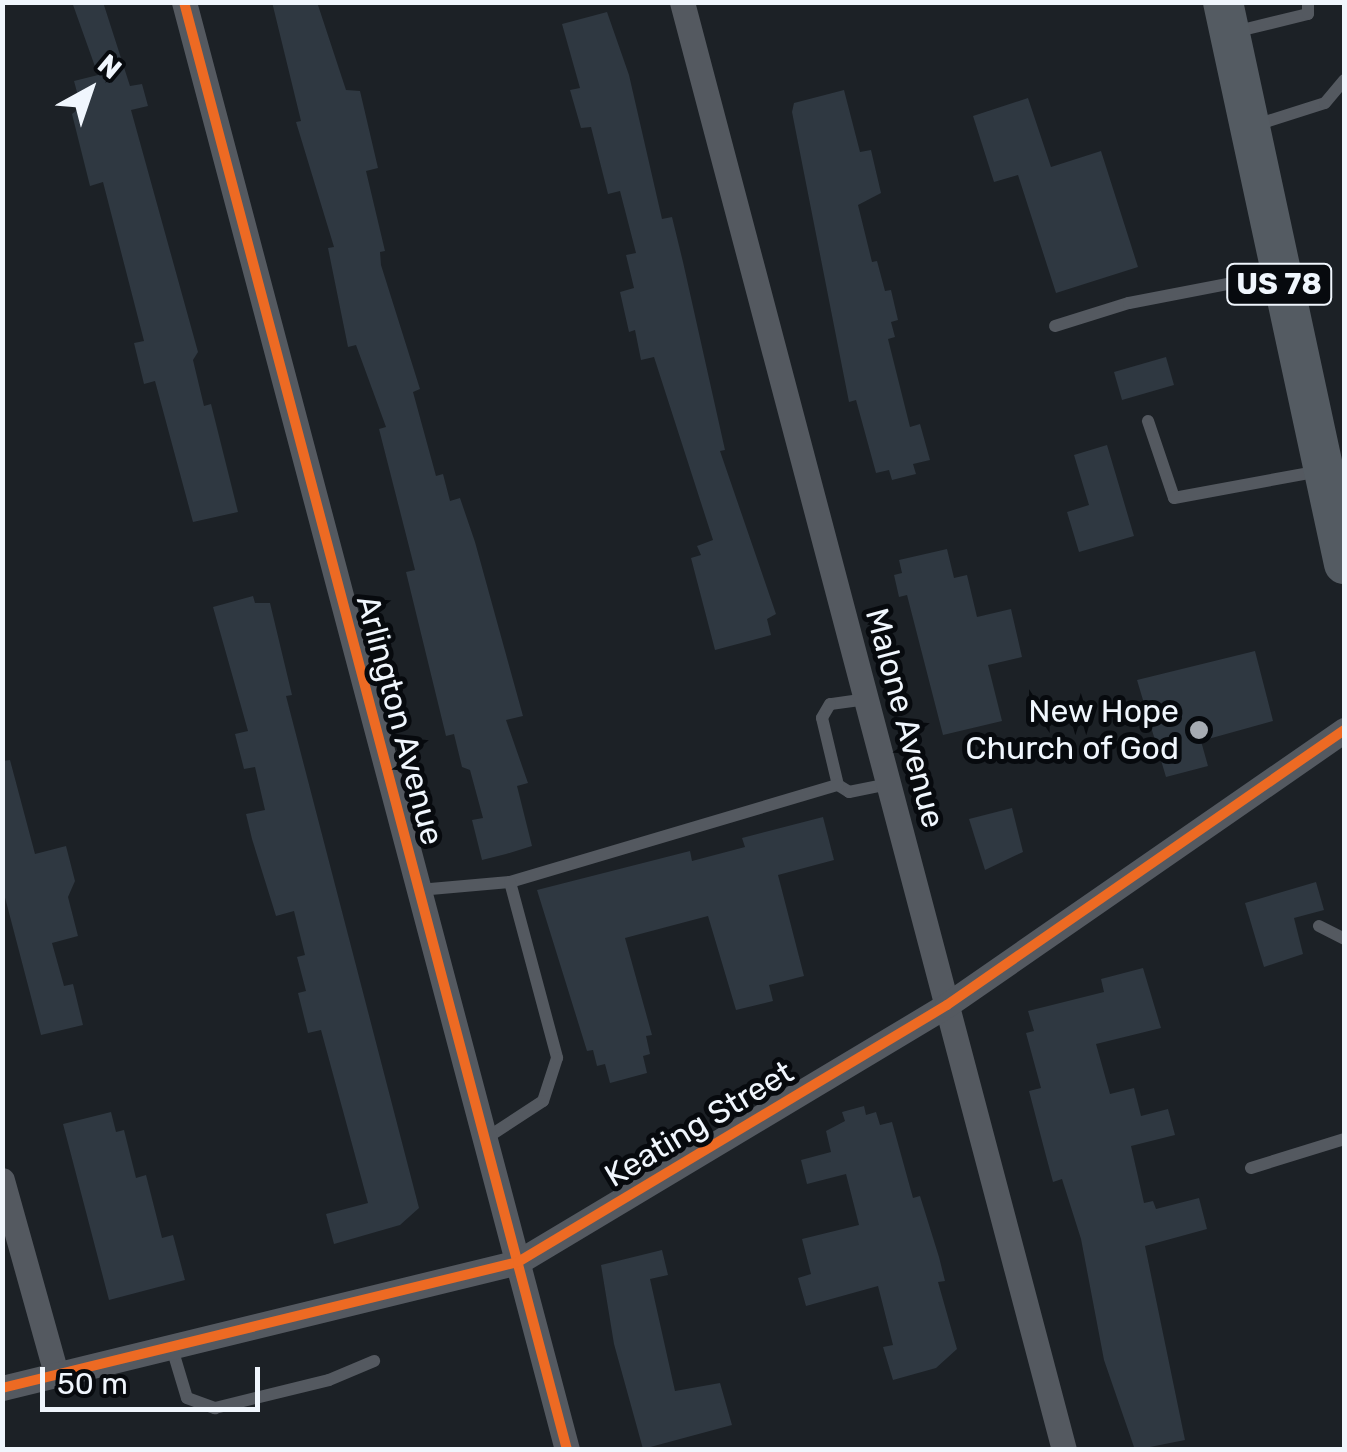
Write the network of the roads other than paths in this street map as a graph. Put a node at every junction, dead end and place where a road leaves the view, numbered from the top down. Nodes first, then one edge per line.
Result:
1 (184, 2) edge
2 (682, 2) edge
3 (1308, 2) edge
4 (1227, 18) edge
5 (1344, 80) edge
6 (1249, 127) junction
7 (1277, 275) junction
8 (1056, 326) dead end
9 (1148, 421) dead end
10 (1323, 470) junction
11 (1343, 549) edge
12 (866, 699) junction
13 (1344, 730) edge
14 (889, 784) junction
15 (838, 785) junction
16 (510, 882) junction
17 (419, 890) junction
18 (1318, 926) dead end
19 (1344, 939) edge
20 (948, 1005) junction
21 (485, 1139) junction
22 (1344, 1139) edge
23 (1251, 1168) dead end
24 (2, 1180) edge
25 (518, 1262) junction
26 (171, 1345) junction
27 (374, 1361) dead end
28 (56, 1372) junction
29 (2, 1388) edge
30 (567, 1450) edge
31 (1064, 1450) edge

1 - 17 street, Arlington Avenue
2 - 12 street, Malone Avenue
3 - 4 lane
4 - 6 main road, US 78
5 - 6 lane
6 - 7 main road, US 78
7 - 8 lane
7 - 10 main road, US 78
9 - 10 lane
10 - 11 main road, US 78
12 - 14 street, Malone Avenue
12 - 15 lane
13 - 20 street, Keating Street
14 - 15 lane
14 - 20 street, Malone Avenue
15 - 16 lane
16 - 17 lane
16 - 21 lane
17 - 21 street, Arlington Avenue
18 - 19 lane
20 - 25 street, Keating Street
20 - 31 street, Malone Avenue
21 - 25 street, Arlington Avenue
22 - 23 lane
24 - 28 street
25 - 26 street, Keating Street
25 - 30 street, Arlington Avenue
26 - 27 lane
26 - 28 street, Keating Street
28 - 29 street, Keating Street

